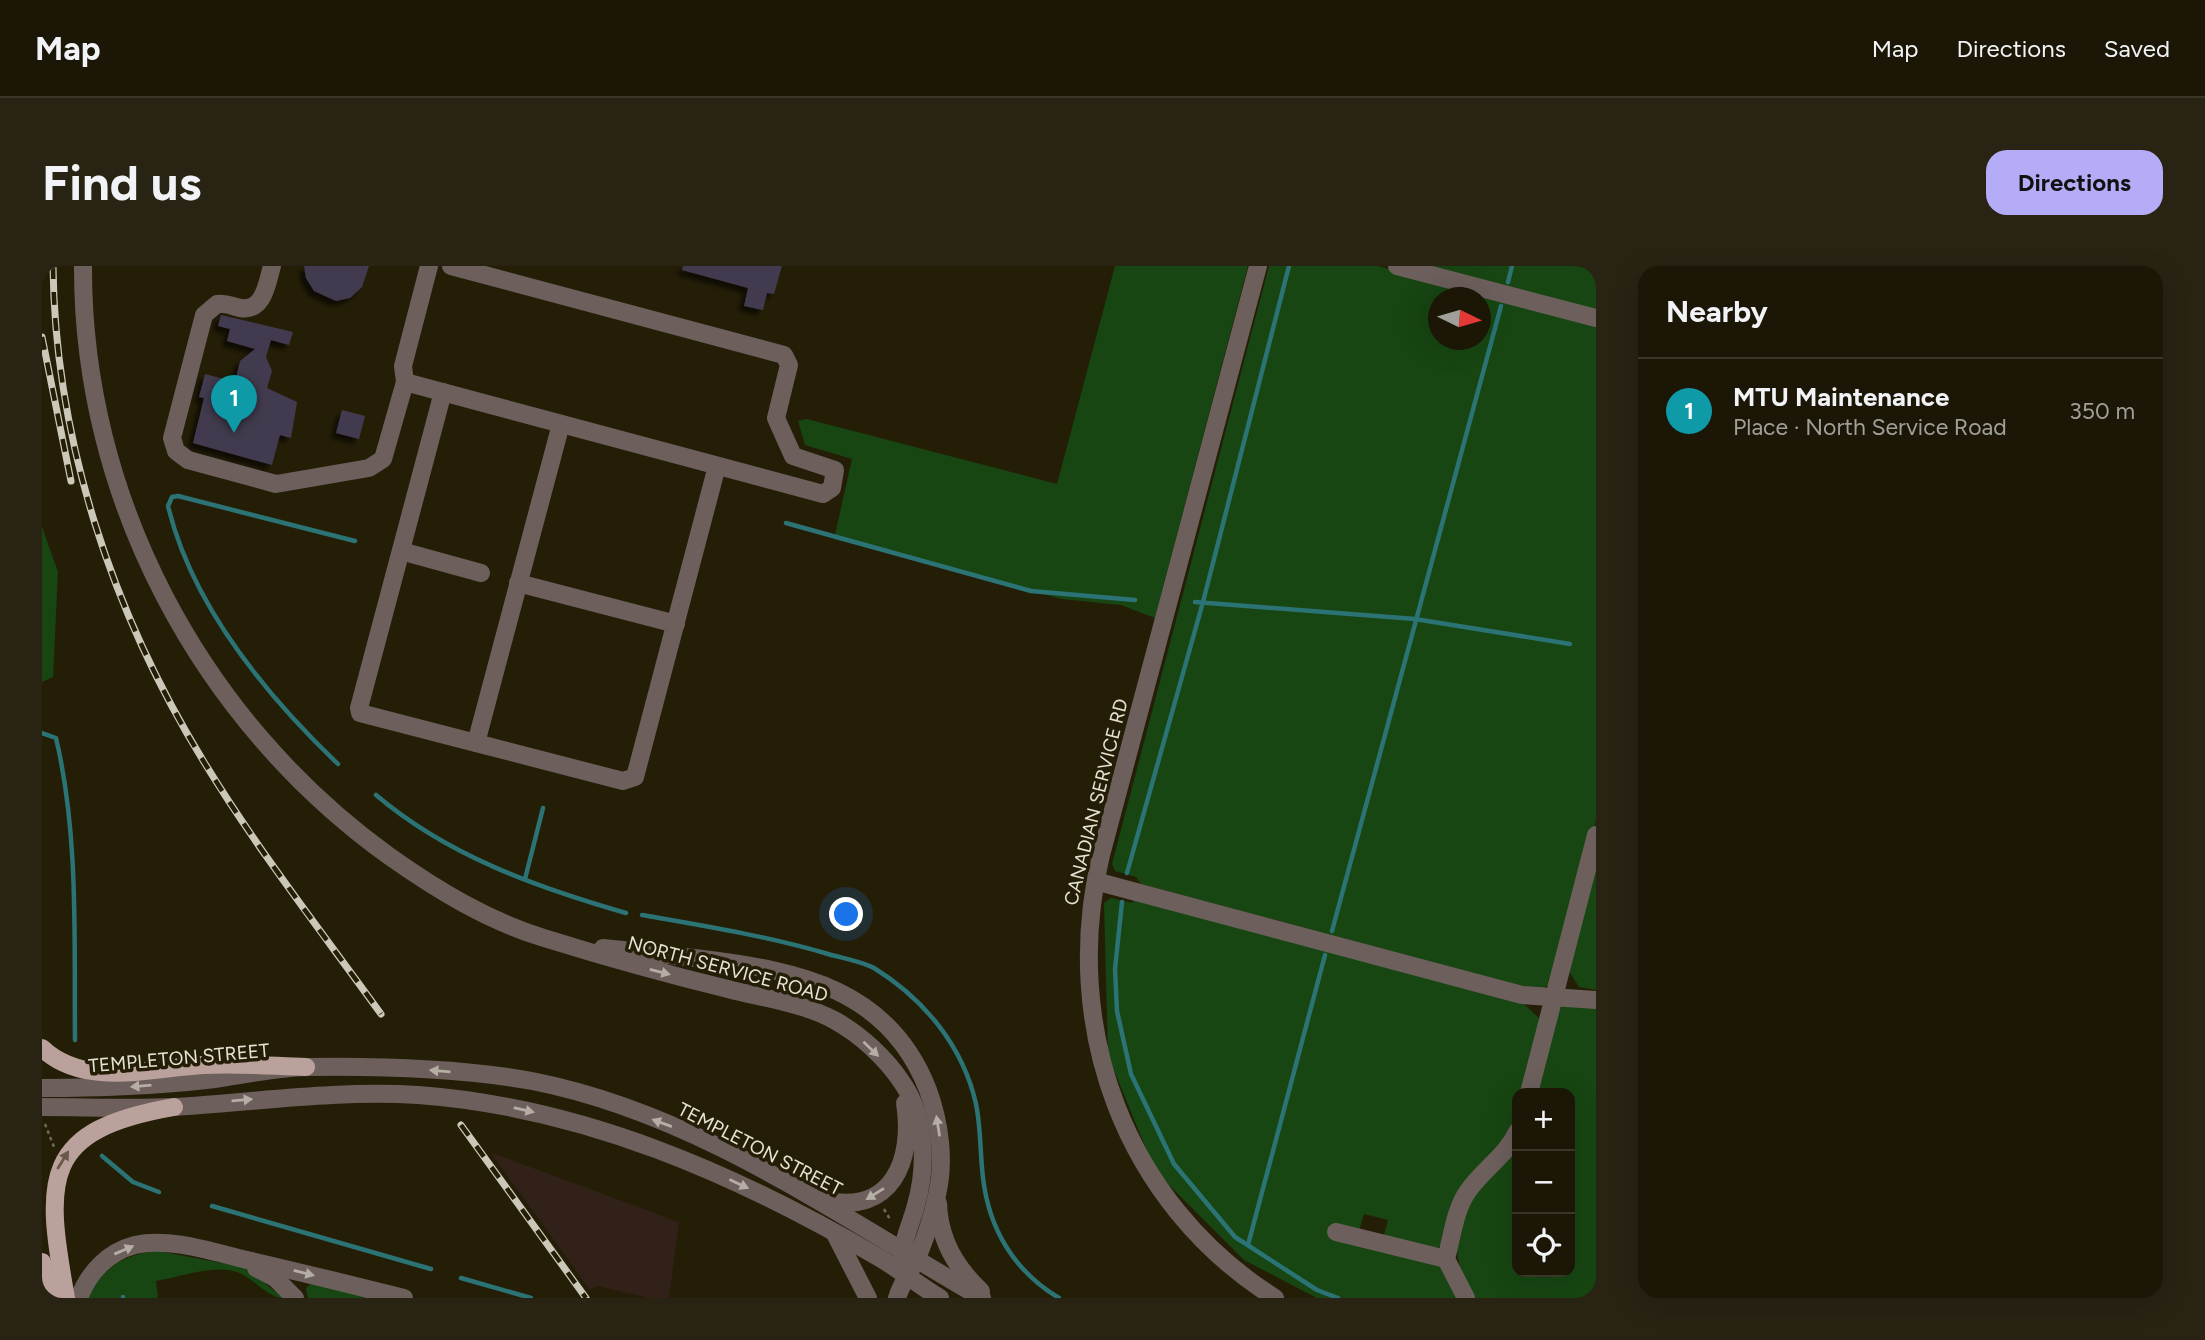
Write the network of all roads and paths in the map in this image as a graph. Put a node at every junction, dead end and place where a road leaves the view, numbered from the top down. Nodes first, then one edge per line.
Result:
1 (83, 266) edge
2 (272, 266) edge
3 (429, 266) edge
4 (452, 266) edge
5 (1258, 266) edge
6 (1397, 266) edge
7 (1596, 318) edge
8 (405, 382) junction
9 (443, 392) junction
10 (561, 424) junction
11 (717, 466) junction
12 (401, 551) junction
13 (481, 573) dead end
14 (518, 583) junction
15 (676, 624) junction
16 (476, 743) junction
17 (1596, 835) edge
18 (1095, 881) junction
19 (572, 946) junction
20 (1553, 998) junction
21 (1596, 1000) edge
22 (42, 1048) edge
23 (306, 1067) junction
24 (890, 1068) junction
25 (42, 1088) edge
26 (1530, 1088) edge
27 (174, 1107) junction
28 (43, 1114) edge
29 (1512, 1141) edge
30 (56, 1154) dead end
31 (937, 1194) junction
32 (811, 1197) junction
33 (881, 1203) dead end
34 (891, 1221) dead end
35 (1336, 1232) dead end
36 (835, 1234) junction
37 (901, 1249) junction
38 (238, 1258) junction
39 (917, 1259) junction
40 (1446, 1259) junction
41 (42, 1262) edge
42 (905, 1275) junction
43 (49, 1298) edge
44 (66, 1298) edge
45 (79, 1298) edge
46 (295, 1298) edge
47 (404, 1298) edge
48 (868, 1298) edge
49 (897, 1298) edge
50 (940, 1298) edge
51 (982, 1298) edge
52 (989, 1298) edge
53 (1276, 1298) edge
54 (1466, 1298) edge

1 - 19 street, NORTH SERVICE ROAD
2 - 8 street
3 - 8 street
4 - 11 street
5 - 18 street, CANADIAN SERVICE RD
6 - 7 street
8 - 9 street
9 - 10 street
9 - 12 street
10 - 11 street
10 - 14 street
11 - 15 street
12 - 13 street
12 - 16 street
14 - 15 street
14 - 16 street
15 - 16 street
17 - 20 street
18 - 20 street
18 - 53 street, CANADIAN SERVICE RD
19 -> 24 street, NORTH SERVICE ROAD
31 -> 19 street, NORTH SERVICE ROAD
20 - 21 street
20 - 26 street
22 - 23 main road
23 -> 25 street, TEMPLETON STREET
32 -> 23 street, TEMPLETON STREET
24 -> 32 street
24 - 37 street, NORTH SERVICE ROAD
27 - 28 street, TEMPLETON STREET
27 -> 36 street, TEMPLETON STREET
44 -> 27 main road
28 - 30 path
29 - 40 street
31 - 39 street, NORTH SERVICE ROAD
31 - 52 street
32 - 37 street, TEMPLETON STREET
33 - 34 path
35 - 40 street
36 - 42 street, TEMPLETON STREET
36 - 48 street
37 - 39 street, TEMPLETON STREET
37 - 42 street, NORTH SERVICE ROAD
45 -> 38 street
38 - 46 street
38 -> 47 street
39 - 42 street, NORTH SERVICE ROAD
39 - 51 street, TEMPLETON STREET
40 - 54 street
41 - 43 main road
42 - 49 street
42 - 50 street, TEMPLETON STREET

